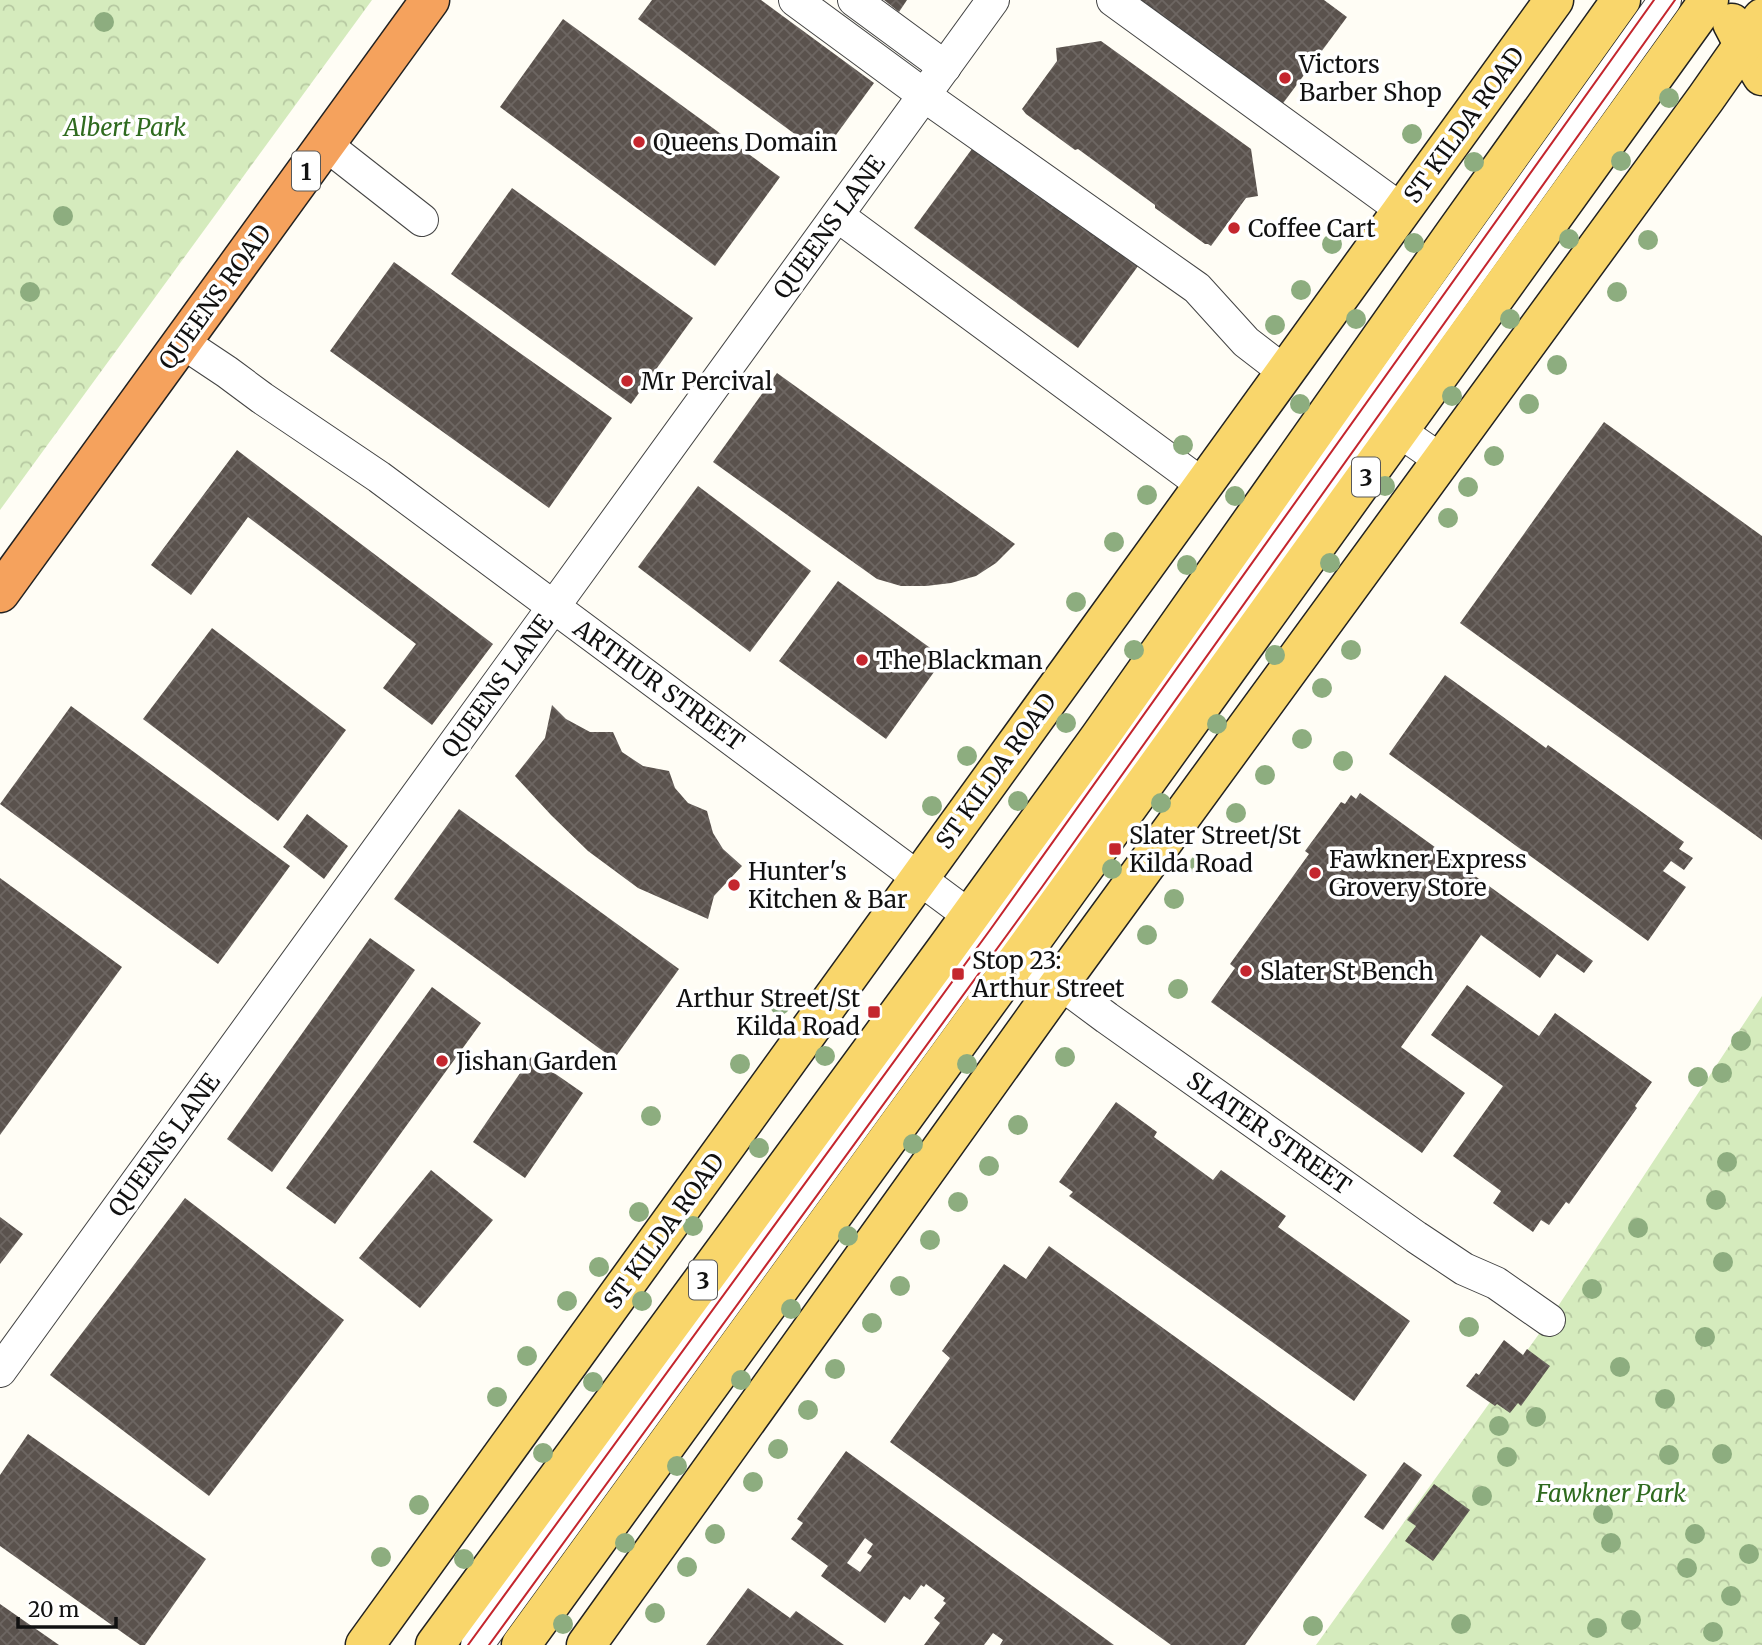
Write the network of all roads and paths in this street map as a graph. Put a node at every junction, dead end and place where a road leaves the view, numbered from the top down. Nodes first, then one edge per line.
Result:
1 (430, 0) edge
2 (795, 0) edge
3 (854, 0) edge
4 (993, 0) edge
5 (1114, 0) edge
6 (1554, 0) edge
7 (1621, 0) edge
8 (1665, 0) edge
9 (1709, 0) edge
10 (1721, 0) edge
11 (1756, 46) edge
12 (945, 66) junction
13 (924, 95) junction
14 (325, 144) junction
15 (1402, 210) junction
16 (838, 216) junction
17 (422, 220) dead end
18 (182, 342) junction
19 (1285, 372) junction
20 (1399, 430) junction
21 (1441, 460) junction
22 (1203, 485) junction
23 (0, 593) edge
24 (554, 607) junction
25 (919, 878) junction
26 (996, 935) junction
27 (1060, 983) junction
28 (1549, 1320) dead end
29 (0, 1371) edge
30 (365, 1645) edge
31 (435, 1645) edge
32 (477, 1645) edge
33 (521, 1645) edge
34 (586, 1645) edge

1 - 14 highway, QUEENS ROAD / 1
2 - 13 street
3 - 12 street
4 - 12 street, QUEENS LANE
5 - 15 street
6 - 15 main road, ST KILDA ROAD
7 - 26 main road, 3
8 - 26 street
9 - 20 main road, 3
10 - 11 main road
11 - 21 main road
12 - 13 street, QUEENS LANE
13 - 16 street, QUEENS LANE
13 - 19 street
14 - 17 street
14 - 18 highway, QUEENS ROAD / 1
15 - 19 main road, ST KILDA ROAD
16 - 22 street
16 - 24 street, QUEENS LANE
18 - 23 highway, QUEENS ROAD / 1
18 - 24 street, ARTHUR STREET
19 - 22 main road, ST KILDA ROAD
20 - 21 street
20 - 26 main road, 3
21 - 27 main road
22 - 25 main road, ST KILDA ROAD
24 - 25 street, ARTHUR STREET
24 - 29 street, QUEENS LANE
25 - 26 street, ARTHUR STREET
25 - 30 main road, ST KILDA ROAD
26 - 27 street, SLATER STREET
26 - 31 main road, 3
26 - 32 street
26 - 33 main road, 3
27 - 28 street, SLATER STREET
27 - 34 main road

